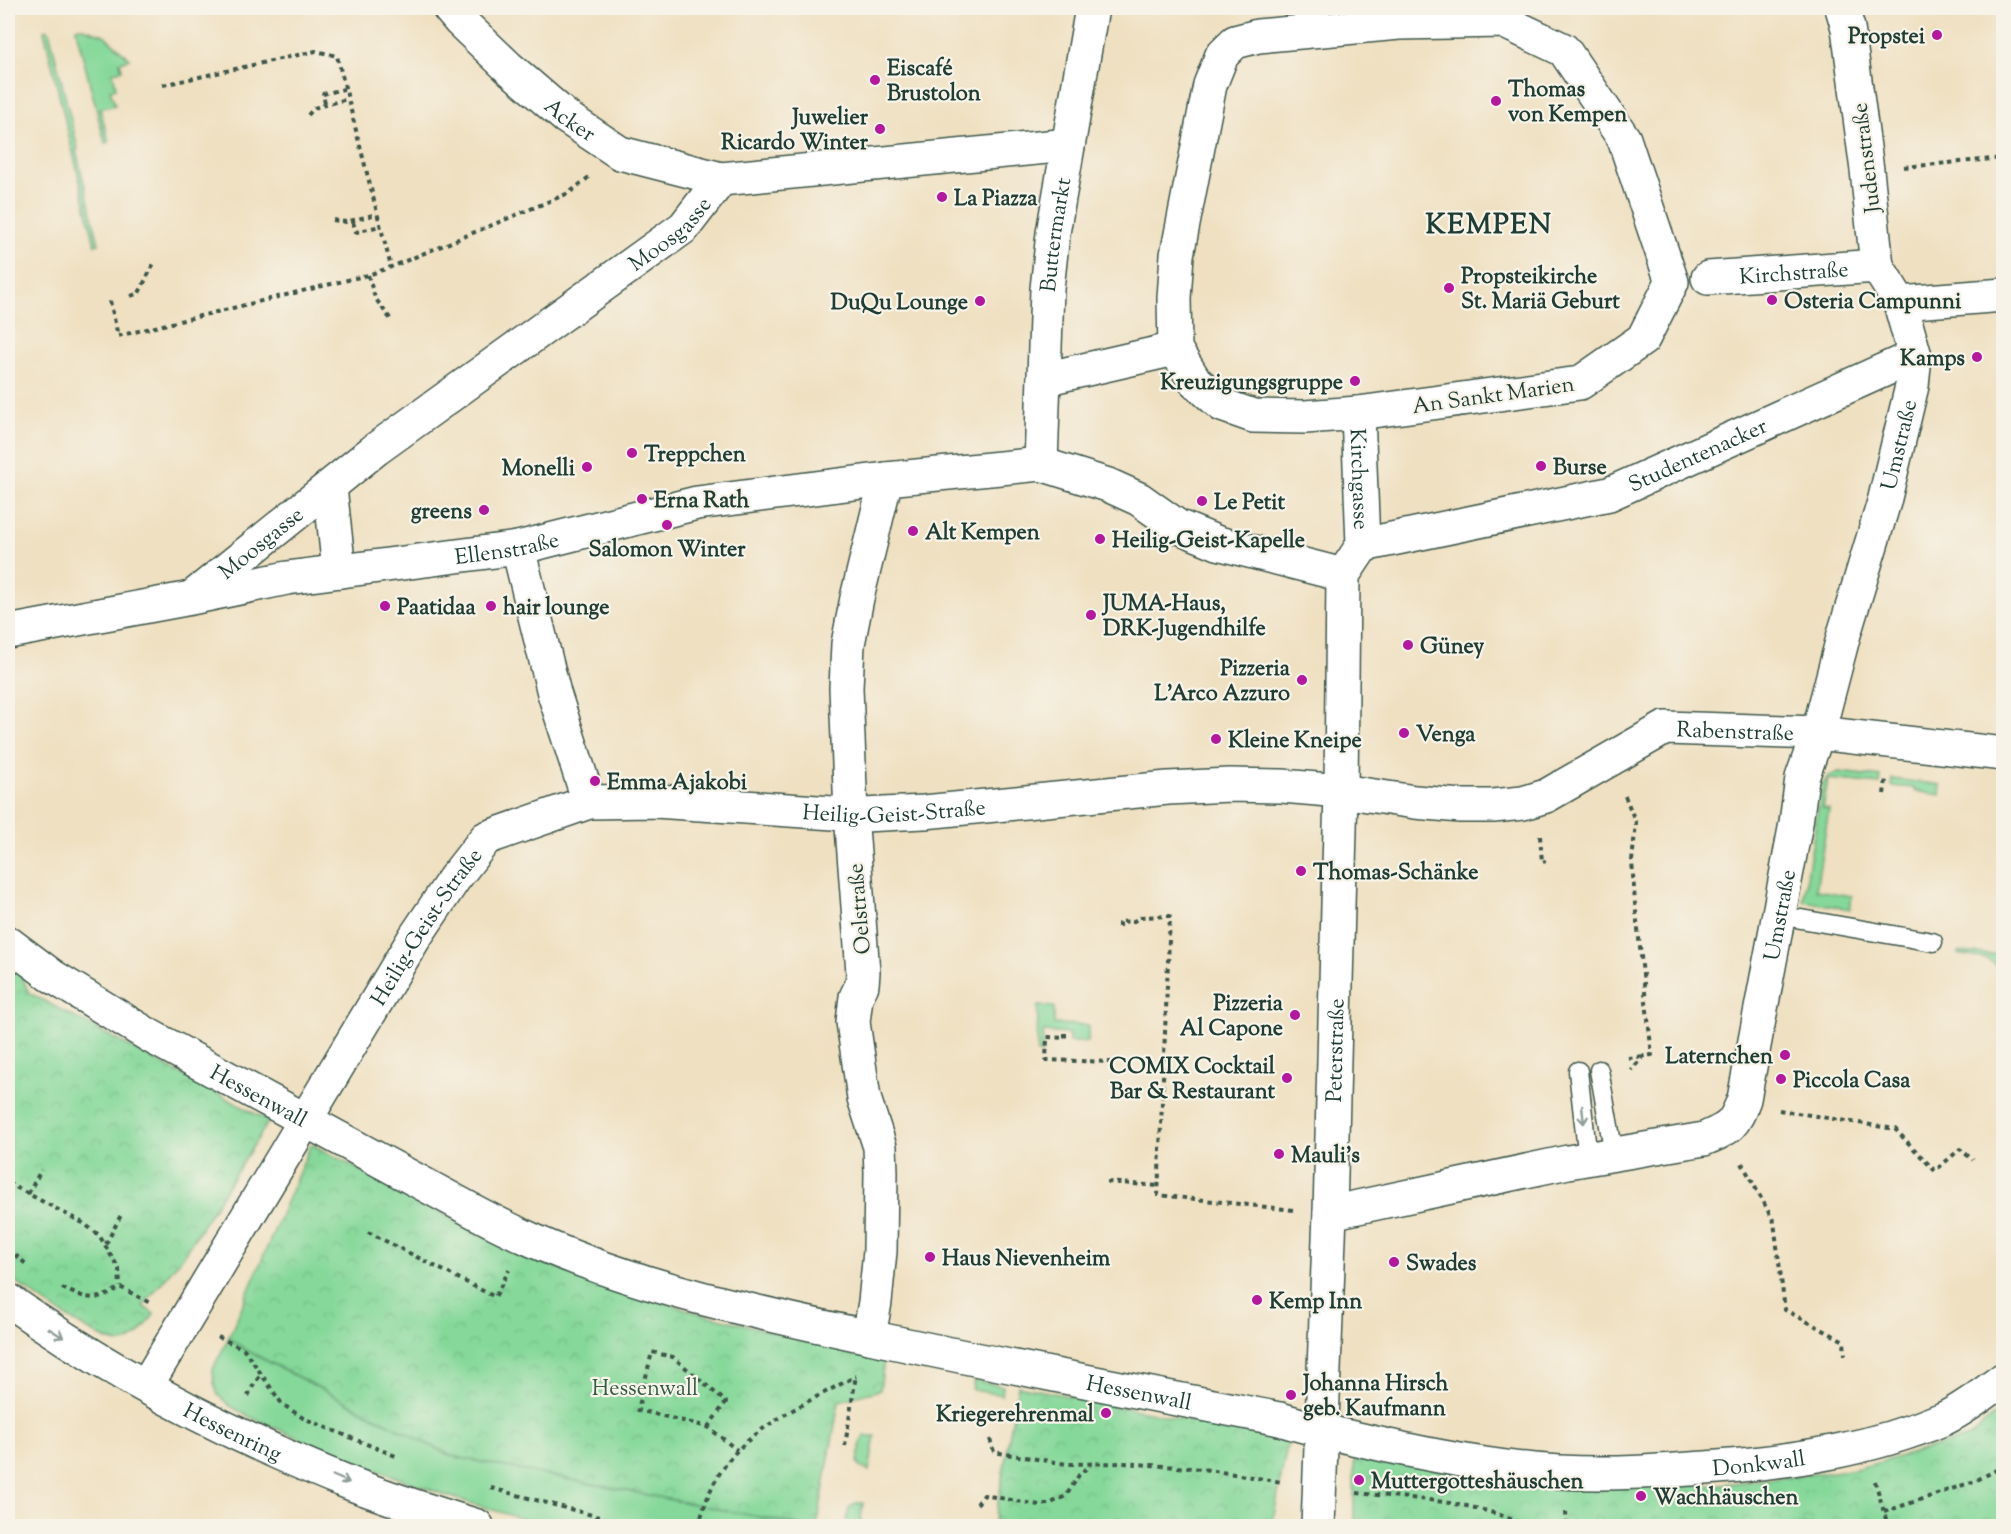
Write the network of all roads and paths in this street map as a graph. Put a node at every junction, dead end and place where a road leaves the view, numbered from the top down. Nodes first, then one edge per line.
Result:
1 (449, 8) edge
2 (1092, 8) edge
3 (1842, 8) edge
4 (1400, 15) edge
5 (162, 85) dead end
6 (345, 89) junction
7 (347, 99) junction
8 (326, 103) dead end
9 (308, 115) dead end
10 (1068, 145) junction
11 (620, 153) junction
12 (2004, 158) edge
13 (1867, 170) junction
14 (721, 179) junction
15 (377, 214) junction
16 (333, 220) dead end
17 (353, 222) dead end
18 (380, 226) junction
19 (154, 263) dead end
20 (1878, 266) junction
21 (391, 267) junction
22 (368, 275) junction
23 (1686, 280) junction
24 (2004, 295) edge
25 (131, 296) dead end
26 (110, 301) dead end
27 (1900, 303) junction
28 (392, 321) dead end
29 (1175, 349) junction
30 (1914, 356) junction
31 (1044, 380) junction
32 (1358, 413) junction
33 (1041, 464) junction
34 (886, 479) junction
35 (330, 487) junction
36 (1363, 545) junction
37 (518, 548) junction
38 (339, 571) junction
39 (1343, 575) junction
40 (191, 598) junction
41 (8, 632) edge
42 (1818, 733) junction
43 (2004, 754) edge
44 (1611, 759) junction
45 (1341, 791) junction
46 (589, 802) junction
47 (850, 814) junction
48 (1539, 829) dead end
49 (1546, 861) dead end
50 (1778, 915) junction
51 (1119, 927) dead end
52 (1933, 942) dead end
53 (8, 943) edge
54 (1065, 1033) dead end
55 (1644, 1056) junction
56 (1634, 1058) dead end
57 (1112, 1062) dead end
58 (1599, 1070) dead end
59 (1578, 1071) dead end
60 (1630, 1073) dead end
61 (1744, 1099) junction
62 (307, 1120) junction
63 (1725, 1131) junction
64 (1590, 1158) junction
65 (1973, 1160) dead end
66 (41, 1170) dead end
67 (1107, 1182) dead end
68 (8, 1183) edge
69 (1159, 1186) junction
70 (28, 1194) junction
71 (122, 1213) dead end
72 (1330, 1213) junction
73 (368, 1232) dead end
74 (106, 1244) junction
75 (8, 1250) edge
76 (512, 1263) dead end
77 (27, 1265) dead end
78 (62, 1287) dead end
79 (120, 1287) junction
80 (8, 1300) edge
81 (185, 1322) junction
82 (869, 1337) junction
83 (1845, 1355) dead end
84 (2004, 1379) edge
85 (146, 1386) junction
86 (708, 1427) junction
87 (1321, 1432) junction
88 (990, 1439) dead end
89 (1863, 1445) junction
90 (845, 1446) dead end
91 (738, 1450) junction
92 (406, 1460) dead end
93 (1090, 1465) junction
94 (2004, 1466) edge
95 (489, 1487) dead end
96 (1319, 1489) junction
97 (401, 1501) junction
98 (977, 1503) dead end
99 (1884, 1512) junction
100 (427, 1527) edge
101 (477, 1527) edge
102 (633, 1527) edge
103 (699, 1527) edge
104 (1318, 1527) edge
105 (1526, 1527) edge
106 (1888, 1527) edge

1 - 11 street, Acker
2 - 10 street, Buttermarkt
3 - 13 street, Judenstraße
4 - 23 street
4 - 29 street
5 - 6 path
6 - 7 path
6 - 8 path
7 - 9 path
7 - 15 path
10 - 14 street, Moosgasse
10 - 31 street, Buttermarkt
11 - 14 street, Acker
11 - 21 path
12 - 13 path
13 - 20 street, Judenstraße
14 - 35 street, Moosgasse
15 - 16 path
15 - 18 path
17 - 18 path
18 - 21 path
19 - 25 path
20 - 23 street, Kirchstraße
20 - 27 street, Judenstraße
21 - 22 path
22 - 26 path
22 - 28 path
23 - 32 street, An Sankt Marien
24 - 27 street
27 - 30 street, Umstraße
29 - 31 street
29 - 32 street, An Sankt Marien
30 - 36 street, Studentenacker
30 - 42 street, Umstraße
31 - 33 street, Buttermarkt
32 - 36 street, Kirchgasse
33 - 34 street, Ellenstraße
33 - 39 street
34 - 37 street, Ellenstraße
34 - 47 street, Oelstraße
35 - 38 street, Moosgasse
35 - 40 street, Moosgasse
36 - 39 street
37 - 38 street, Ellenstraße
37 - 46 street
38 - 40 street, Ellenstraße
39 - 45 street, Peterstraße
40 - 41 street, Ellenstraße
42 - 43 street, Rabenstraße
42 - 44 street, Rabenstraße
42 - 50 street, Umstraße
44 - 45 street, Rabenstraße
44 - 55 path
45 - 47 street, Heilig-Geist-Straße
45 - 72 street, Peterstraße
46 - 47 street, Heilig-Geist-Straße
46 - 62 street, Heilig-Geist-Straße
47 - 82 street, Oelstraße
48 - 49 path
50 - 52 lane
50 - 61 street, Umstraße
51 - 69 path
53 - 62 street, Hessenwall
54 - 57 path
55 - 56 path
55 - 60 path
58 - 64 lane
59 -> 64 lane
61 - 63 street, Umstraße
61 - 65 path
62 - 81 street, Heilig-Geist-Straße
62 - 82 street, Hessenwall
63 - 64 street
63 - 83 path
64 - 72 street
66 - 70 path
67 - 69 path
68 - 70 path
69 - 72 path
70 - 74 path
71 - 74 path
72 - 87 street, Peterstraße
73 - 76 path
74 - 79 path
75 - 77 path
78 - 79 path
79 - 81 path
80 -> 85 street, Hessenring
81 - 85 street, Heilig-Geist-Straße
81 - 92 path
82 - 87 street, Hessenwall
84 - 89 street, Donkwall
85 -> 97 street, Hessenring
86 - 86 path
86 - 91 path
87 - 89 street, Donkwall
87 - 96 street, Peterstraße
88 - 93 path
89 - 99 path
90 - 91 path
91 - 103 path
93 - 96 path
93 - 98 path
94 - 99 path
95 - 102 path
96 - 104 street, Peterstraße
96 - 105 path
97 - 100 lane
97 - 101 street, Hessenring
99 - 106 path

